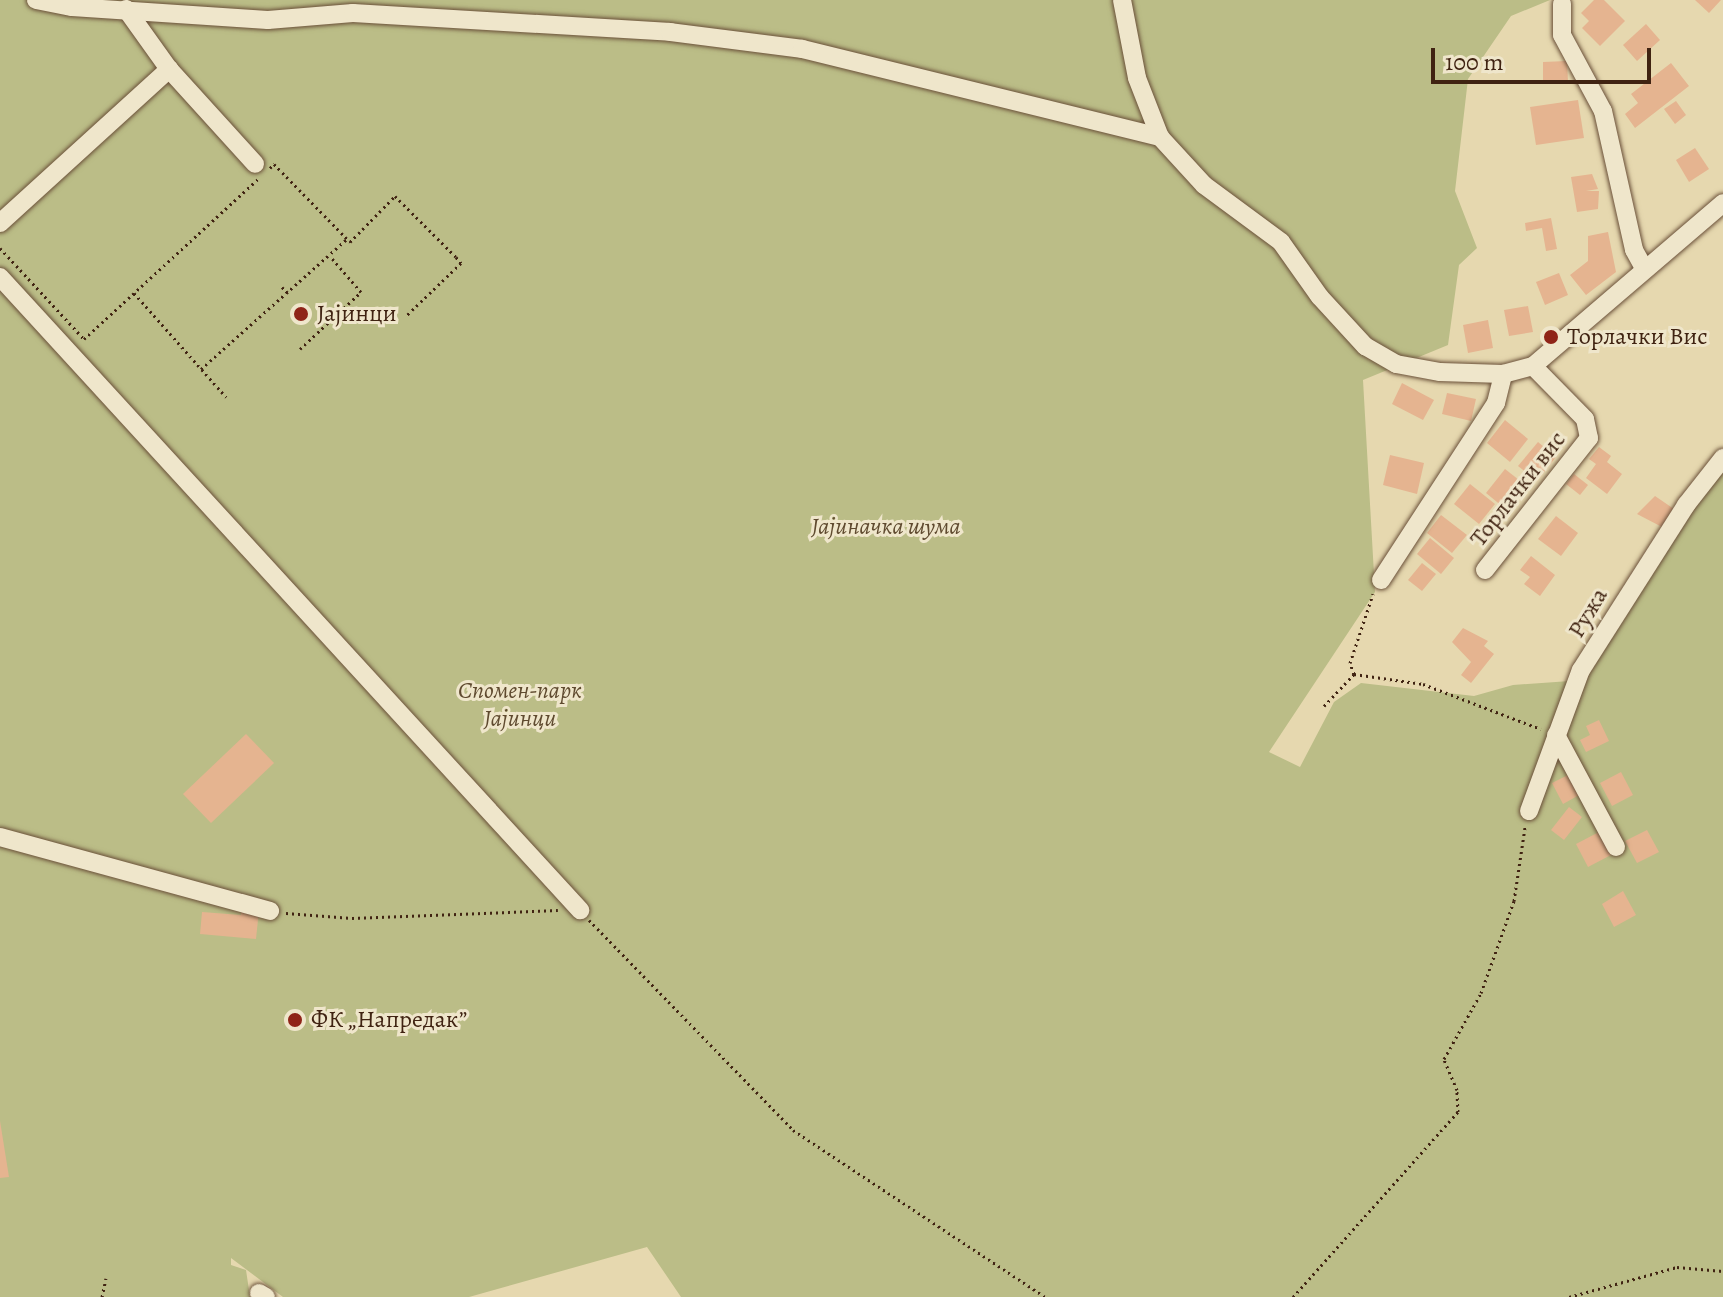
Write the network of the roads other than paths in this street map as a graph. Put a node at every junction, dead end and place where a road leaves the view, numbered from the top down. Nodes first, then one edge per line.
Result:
1 (36, 0) edge
2 (1122, 0) edge
3 (1562, 4) dead end
4 (126, 9) junction
5 (169, 69) junction
6 (1160, 137) junction
7 (255, 164) dead end
8 (1723, 203) edge
9 (0, 223) edge
10 (1644, 268) junction
11 (0, 277) edge
12 (1533, 366) junction
13 (1503, 374) junction
14 (1723, 458) edge
15 (1485, 570) dead end
16 (1381, 580) road end
17 (1556, 735) junction
18 (1529, 811) road end
19 (0, 837) edge
20 (1616, 847) dead end
21 (580, 910) road end
22 (270, 911) road end

1 - 4 street
2 - 6 street
3 - 10 street
4 - 5 street
4 - 6 street
5 - 7 street
5 - 9 street
6 - 13 street
8 - 10 street
10 - 12 street
11 - 21 street
12 - 13 street
12 - 15 street, Торлачки вис
13 - 16 street
14 - 17 street, Ружа
17 - 18 street, Ружа
17 - 20 street
19 - 22 street

